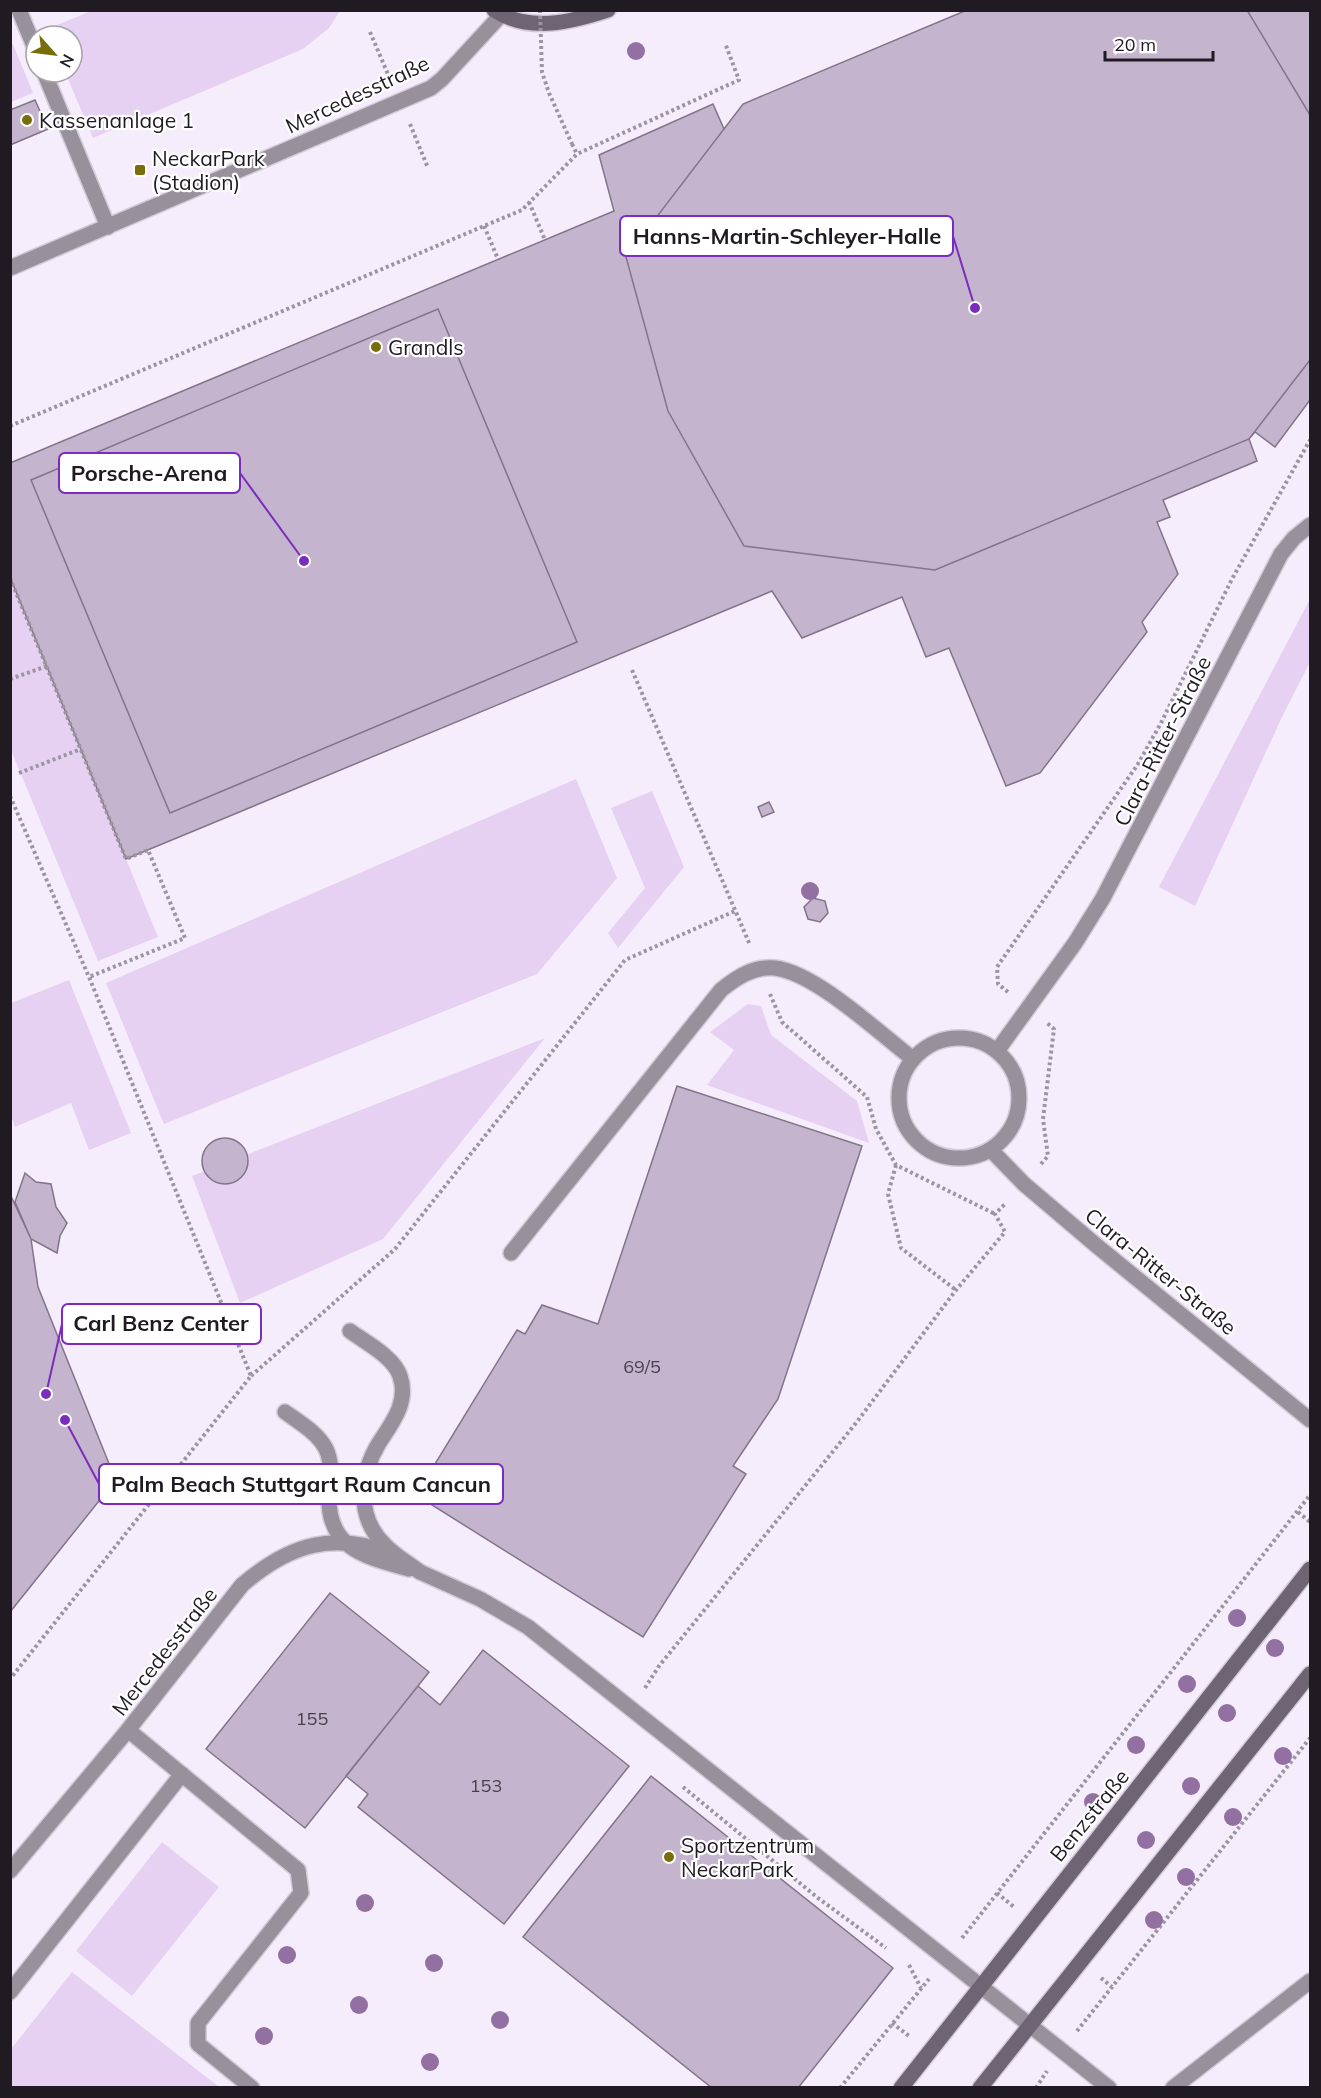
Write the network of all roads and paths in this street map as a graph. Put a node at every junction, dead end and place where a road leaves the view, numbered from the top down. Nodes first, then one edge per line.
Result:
1 (19, 10) edge
2 (540, 10) edge
3 (608, 10) edge
4 (497, 13) edge
5 (25, 24) edge
6 (725, 43) dead end
7 (49, 84) edge
8 (577, 154) junction
9 (529, 202) junction
10 (484, 226) junction
11 (108, 227) junction
12 (545, 240) dead end
13 (498, 259) dead end
14 (10, 268) edge
15 (10, 426) edge
16 (1311, 440) edge
17 (1311, 525) edge
18 (10, 578) edge
19 (12, 586) edge
20 (47, 666) junction
21 (632, 670) dead end
22 (10, 679) edge
23 (81, 749) junction
24 (19, 773) dead end
25 (10, 796) edge
26 (735, 911) junction
27 (759, 969) junction
28 (89, 977) junction
29 (998, 984) dead end
30 (1054, 1029) dead end
31 (997, 1051) junction
32 (913, 1059) junction
33 (991, 1150) junction
34 (896, 1165) junction
35 (1024, 1184) junction
36 (995, 1214) junction
37 (511, 1253) dead end
38 (956, 1290) junction
39 (350, 1330) dead end
40 (251, 1376) junction
41 (285, 1412) dead end
42 (1311, 1420) edge
43 (1311, 1496) edge
44 (1298, 1512) junction
45 (1311, 1522) edge
46 (345, 1542) junction
47 (396, 1555) junction
48 (1311, 1569) edge
49 (420, 1572) junction
50 (1311, 1674) edge
51 (10, 1679) edge
52 (632, 1709) junction
53 (128, 1730) junction
54 (1311, 1738) edge
55 (182, 1774) junction
56 (679, 1784) dead end
57 (10, 1871) edge
58 (997, 1893) junction
59 (1032, 1922) junction
60 (892, 1953) dead end
61 (945, 1958) junction
62 (902, 1960) dead end
63 (1081, 1962) junction
64 (1311, 1981) edge
65 (982, 1987) junction
66 (1112, 1987) junction
67 (921, 1988) junction
68 (10, 1992) edge
69 (1030, 2025) junction
70 (1062, 2050) junction
71 (252, 2088) edge
72 (840, 2088) edge
73 (901, 2088) edge
74 (980, 2088) edge
75 (1036, 2088) edge
76 (1109, 2088) edge
77 (1173, 2088) edge

1 - 5 street
2 - 8 path, bridge
3 - 4 main road, Mercedesstraße
4 - 11 street, Mercedesstraße
6 - 8 path
7 - 11 street
8 - 9 path
9 - 10 path
9 - 12 path
10 - 13 path
10 - 15 path
11 - 14 street, Mercedesstraße
16 - 29 path
17 - 31 street, Clara-Ritter-Straße
18 - 19 path
19 - 20 path
20 - 22 path
20 - 23 path
21 - 26 path
23 - 24 path
23 - 28 path
25 - 28 path
26 - 27 path
26 - 40 path
27 - 32 street
27 - 34 path
27 - 37 street
28 - 40 path
30 - 35 path
31 - 32 street
31 - 33 street
32 - 33 street
33 - 35 street, Clara-Ritter-Straße
34 - 36 path
34 - 38 path
35 - 36 path
35 - 42 street, Clara-Ritter-Straße
36 - 38 path
38 - 52 path
39 - 47 street
40 - 51 path
41 - 46 street
43 - 44 path
44 - 45 path
44 - 58 path
46 - 47 street, Mercedesstraße
46 - 49 street
46 - 53 street, Mercedesstraße
47 - 49 street
48 - 59 main road, Benzstraße
49 - 52 street
50 - 63 main road
52 - 61 street
53 - 55 street
53 - 57 street, Mercedesstraße
54 - 66 path
55 - 68 street
55 - 71 street
56 - 60 path
58 - 59 path
58 - 61 path
59 - 65 main road, Benzstraße
61 - 65 street
61 - 67 path
62 - 67 path
63 - 66 path
63 - 69 main road
64 - 77 street
65 - 69 street
65 - 73 main road, Benzstraße
66 - 70 path
67 - 72 path
69 - 70 street
69 - 74 main road
70 - 75 path
70 - 76 street

